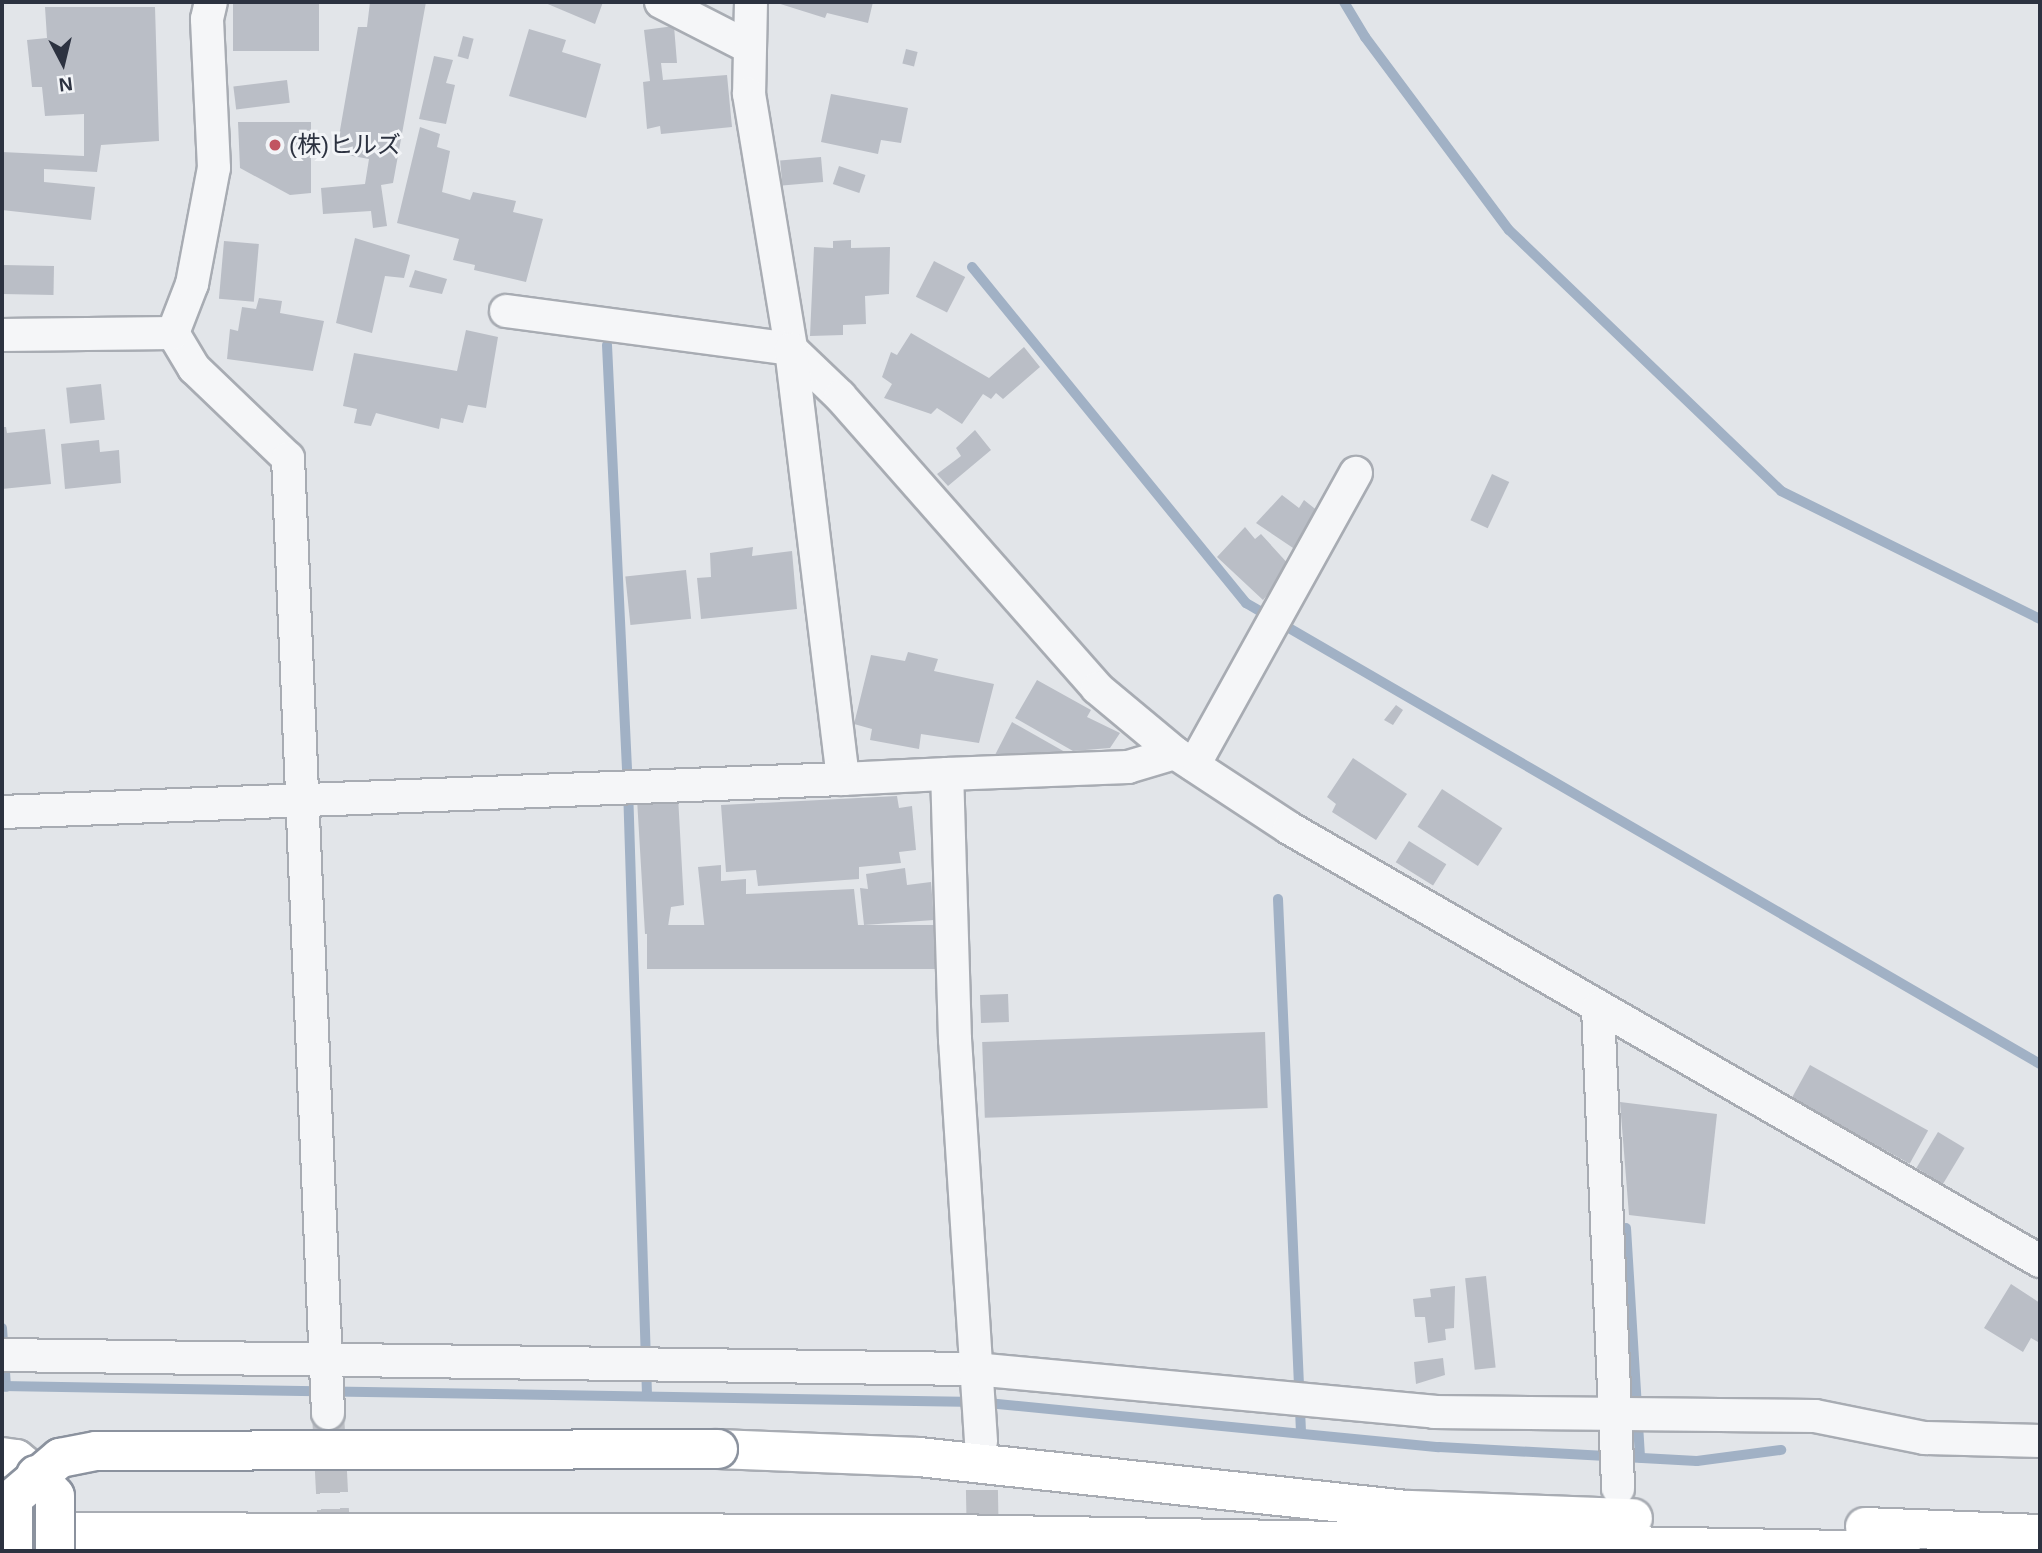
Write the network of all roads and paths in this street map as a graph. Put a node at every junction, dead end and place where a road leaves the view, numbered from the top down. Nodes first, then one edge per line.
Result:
1 (211, 2) edge
2 (661, 2) edge
3 (751, 2) edge
4 (747, 46) junction
5 (506, 311) dead end
6 (173, 333) junction
7 (2, 335) edge
8 (791, 349) junction
9 (1356, 473) dead end
10 (1184, 759) junction
11 (947, 774) junction
12 (843, 779) junction
13 (302, 801) junction
14 (2, 812) edge
15 (1598, 1008) junction
16 (2040, 1261) edge
17 (2, 1355) edge
18 (326, 1362) junction
19 (974, 1368) junction
20 (328, 1413) tunnel mouth
21 (1616, 1415) junction
22 (981, 1441) tunnel mouth
23 (2040, 1441) edge
24 (2, 1457) edge
25 (36, 1475) junction
26 (1618, 1489) dead end
27 (2, 1532) edge
28 (2040, 1534) edge
29 (13, 1551) edge
30 (55, 1551) edge
31 (1901, 1551) edge

1 - 6 street
2 - 4 street
3 - 4 street
4 - 8 street
5 - 8 street
6 - 7 street
6 - 13 street
8 - 10 street
8 - 12 street
9 - 10 street
10 - 11 street
10 - 15 street
11 - 12 street
11 - 19 street
12 - 13 street
13 - 14 street
13 - 18 street
15 - 16 street
15 - 21 street
17 - 18 street
18 - 19 street
18 - 20 street
19 - 21 street
19 - 22 street
21 - 23 street
21 - 26 street
24 - 25 highway
25 - 28 highway, bridge
25 - 29 highway, bridge
25 - 30 highway, bridge
27 - 31 highway

